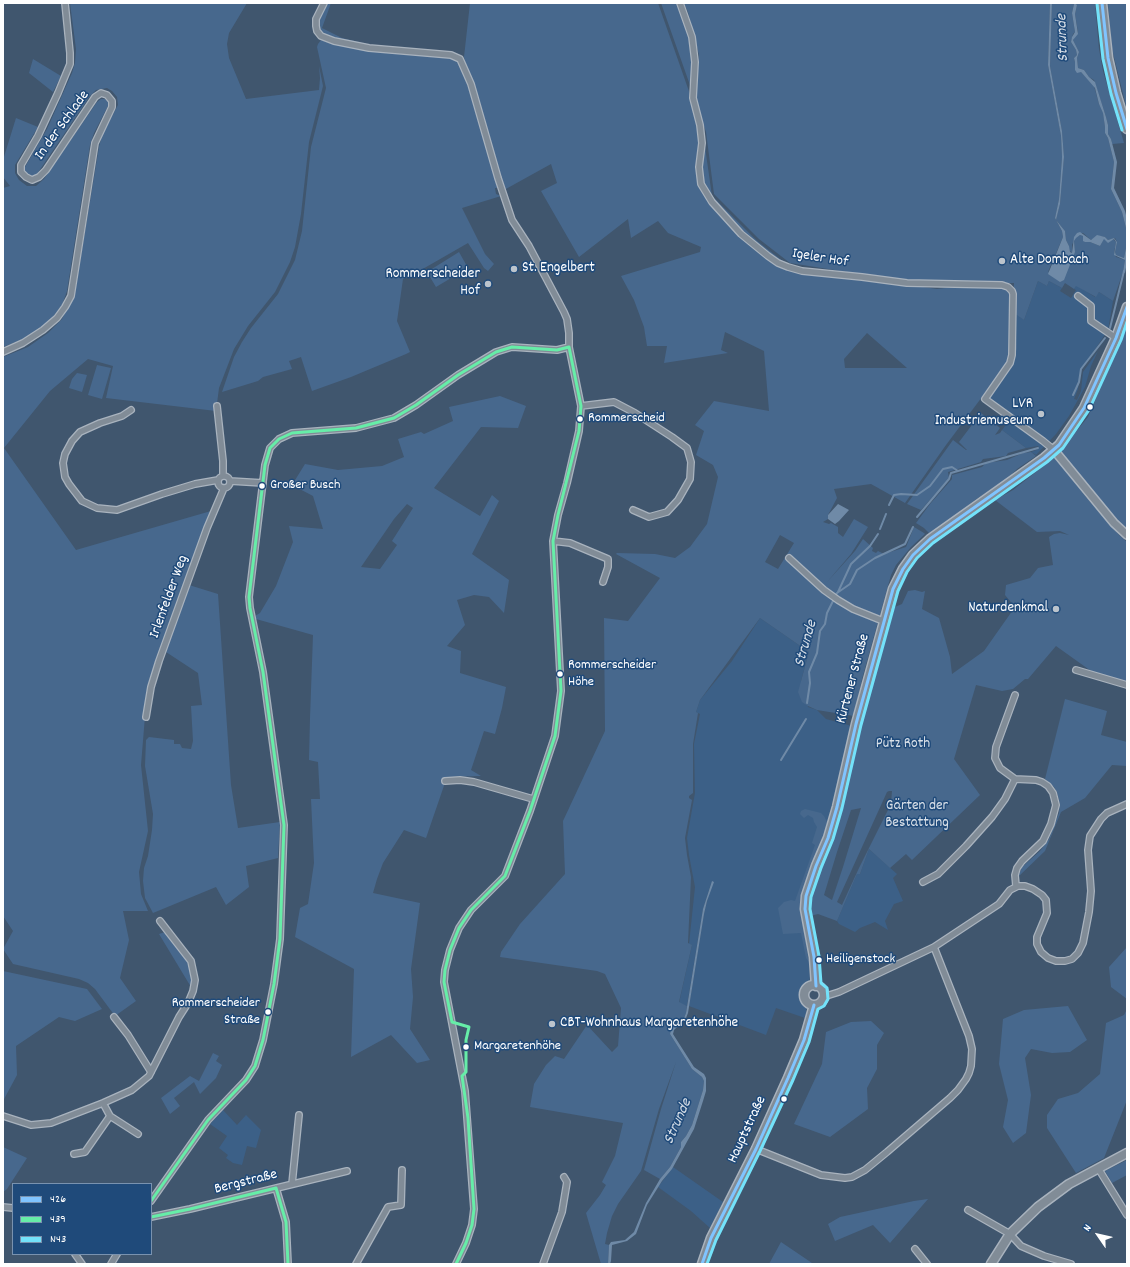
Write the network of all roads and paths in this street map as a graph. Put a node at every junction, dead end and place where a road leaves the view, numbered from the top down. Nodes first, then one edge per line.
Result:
1 (65, 3) edge
2 (324, 3) edge
3 (680, 3) edge
4 (1102, 3) edge
5 (1127, 129) edge
6 (1078, 296) dead end
7 (1127, 307) edge
8 (1116, 338) junction
9 (569, 347) junction
10 (3, 352) edge
11 (217, 406) dead end
12 (581, 406) junction
13 (131, 410) dead end
14 (1054, 450) junction
15 (223, 476) junction
16 (218, 480) junction
17 (230, 481) junction
18 (263, 483) junction
19 (224, 488) junction
20 (633, 510) dead end
21 (1127, 535) edge
22 (553, 541) junction
23 (789, 558) dead end
24 (603, 582) dead end
25 (883, 621) junction
26 (1076, 670) dead end
27 (1127, 685) edge
28 (1015, 695) dead end
29 (146, 717) dead end
30 (1014, 779) junction
31 (445, 781) dead end
32 (533, 799) junction
33 (1127, 804) edge
34 (924, 882) dead end
35 (1016, 886) junction
36 (160, 921) dead end
37 (934, 947) junction
38 (816, 986) junction
39 (824, 997) junction
40 (814, 1005) junction
41 (114, 1017) dead end
42 (151, 1072) junction
43 (103, 1103) junction
44 (299, 1115) dead end
45 (3, 1116) edge
46 (110, 1116) junction
47 (138, 1134) dead end
48 (756, 1149) junction
49 (74, 1154) dead end
50 (1127, 1154) edge
51 (1098, 1168) junction
52 (402, 1170) dead end
53 (346, 1171) dead end
54 (564, 1177) dead end
55 (292, 1184) junction
56 (276, 1188) junction
57 (152, 1200) edge
58 (968, 1210) dead end
59 (1127, 1215) edge
60 (152, 1217) edge
61 (1010, 1234) junction
62 (915, 1249) dead end
63 (75, 1255) edge
64 (116, 1255) edge
65 (82, 1264) edge
66 (111, 1264) edge
67 (288, 1264) edge
68 (356, 1264) edge
69 (456, 1264) edge
70 (542, 1264) edge
71 (702, 1264) edge
72 (927, 1264) edge
73 (991, 1264) edge
74 (1071, 1264) edge

1 - 10 street, In der Schlade
2 - 9 street
3 - 14 street, Igeler Hof
4 - 5 main road
6 - 8 street
7 - 8 main road, Kürtener Straße
8 - 14 main road, Kürtener Straße
9 - 12 street
9 - 18 street
11 - 15 street
12 - 20 street
12 - 22 street
13 - 16 street
14 - 21 street
14 - 25 main road, Kürtener Straße
15 - 16 street
15 - 17 street
16 - 19 street
17 - 18 street
17 - 19 street, Irlenfelder Weg
18 - 57 street
19 - 29 street, Irlenfelder Weg
22 - 24 street
22 - 32 street
23 - 25 street
25 - 38 main road, Kürtener Straße
26 - 27 street
28 - 30 street
30 - 34 street
30 - 35 street
31 - 32 street
32 - 69 street
33 - 35 street
35 - 37 street
36 - 42 street
37 - 39 street
37 - 48 street
38 - 39 main road
38 - 40 main road
39 - 40 main road
40 - 48 main road, Hauptstraße
41 - 42 street
42 - 43 street
43 - 45 street
43 - 46 street
44 - 55 street
46 - 47 street
46 - 49 street
48 - 71 main road, Hauptstraße
50 - 51 main road
51 - 59 street
51 - 61 main road
52 - 68 street
53 - 55 street, Bergstraße
54 - 70 street
55 - 56 street, Bergstraße
56 - 60 street, Bergstraße
56 - 67 street
58 - 61 street
61 - 73 main road
61 - 74 street
62 - 72 street
63 - 65 street
64 - 66 street

